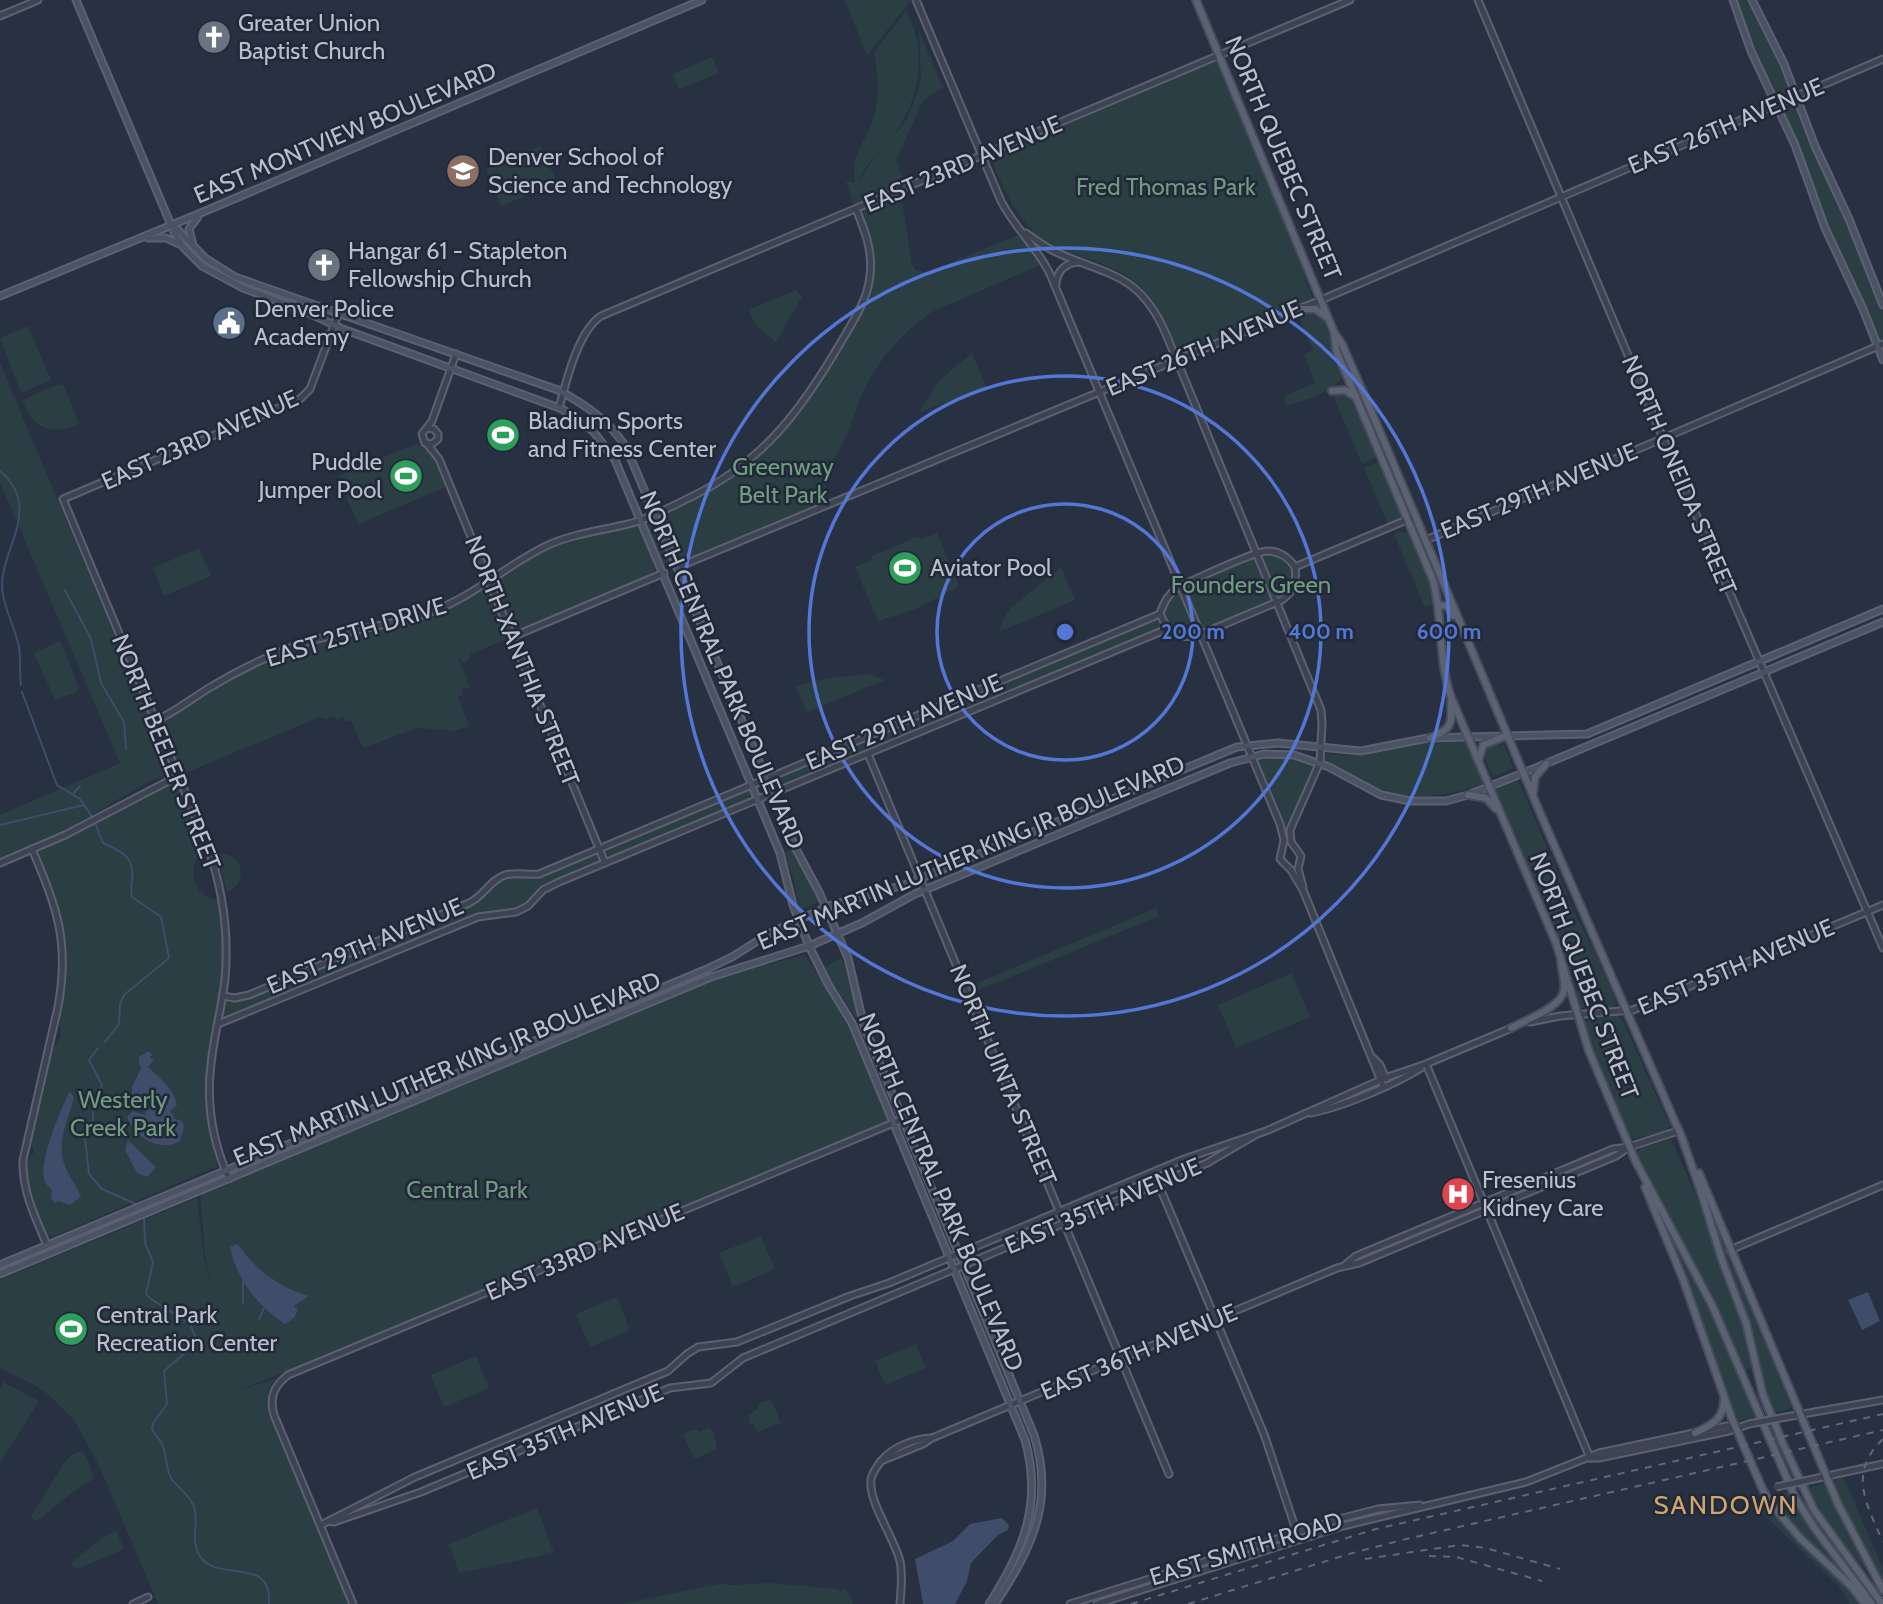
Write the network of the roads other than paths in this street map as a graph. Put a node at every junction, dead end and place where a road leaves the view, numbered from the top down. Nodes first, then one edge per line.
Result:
1 (38, 0) edge
2 (76, 0) edge
3 (702, 0) edge
4 (916, 0) edge
5 (1196, 0) edge
6 (1350, 0) edge
7 (1478, 0) edge
8 (1733, 0) edge
9 (1752, 0) edge
10 (0, 16) edge
11 (1219, 56) junction
12 (1883, 59) edge
13 (1797, 96) junction
14 (1778, 104) junction
15 (982, 156) junction
16 (1561, 197) junction
17 (856, 209) junction
18 (203, 212) junction
19 (173, 225) junction
20 (1019, 228) junction
21 (140, 239) junction
22 (184, 248) junction
23 (199, 253) junction
24 (1082, 262) junction
25 (1056, 289) junction
26 (0, 296) edge
27 (1321, 300) junction
28 (1883, 305) edge
29 (1300, 309) junction
30 (339, 312) junction
31 (1328, 318) junction
32 (335, 324) junction
33 (1334, 332) junction
34 (1880, 345) edge
35 (456, 354) junction
36 (1177, 360) junction
37 (1883, 360) edge
38 (450, 368) junction
39 (1350, 383) junction
40 (1332, 391) dead end
41 (1362, 391) junction
42 (563, 392) junction
43 (1099, 392) junction
44 (1359, 403) junction
45 (559, 408) junction
46 (435, 411) junction
47 (427, 428) junction
48 (436, 430) junction
49 (1663, 438) junction
50 (436, 441) junction
51 (427, 444) junction
52 (439, 459) junction
53 (637, 470) junction
54 (623, 476) junction
55 (63, 499) joint
56 (655, 512) junction
57 (1416, 516) junction
58 (641, 518) junction
59 (1408, 519) junction
60 (1426, 540) junction
61 (1258, 554) junction
62 (678, 567) junction
63 (1295, 567) junction
64 (664, 573) junction
65 (489, 582) junction
66 (1179, 586) junction
67 (1278, 602) junction
68 (1438, 605) junction
69 (1883, 609) edge
70 (1160, 614) junction
71 (1883, 622) edge
72 (1167, 629) junction
73 (1199, 635) junction
74 (1466, 636) junction
75 (512, 637) junction
76 (1760, 662) junction
77 (1764, 672) junction
78 (1451, 697) junction
79 (155, 721) junction
80 (1507, 736) junction
81 (1467, 737) junction
82 (1430, 738) junction
83 (1246, 745) junction
84 (1321, 748) junction
85 (868, 754) junction
86 (1251, 756) junction
87 (1320, 762) junction
88 (1478, 762) junction
89 (1546, 764) junction
90 (1523, 773) junction
91 (178, 776) junction
92 (766, 779) junction
93 (752, 785) junction
94 (1489, 787) junction
95 (772, 793) junction
96 (1468, 795) junction
97 (1533, 796) junction
98 (758, 798) junction
99 (1502, 816) junction
100 (1295, 847) junction
101 (33, 849) junction
102 (599, 849) junction
103 (1282, 850) junction
104 (1299, 862) junction
105 (0, 863) edge
106 (606, 863) junction
107 (1287, 866) junction
108 (921, 878) junction
109 (925, 889) junction
110 (1303, 890) junction
111 (1883, 905) edge
112 (826, 907) junction
113 (1867, 912) junction
114 (798, 919) junction
115 (837, 934) junction
116 (809, 946) junction
117 (1883, 948) edge
118 (1560, 953) junction
119 (223, 996) junction
120 (1626, 1012) junction
121 (1578, 1014) junction
122 (218, 1024) junction
123 (1511, 1028) junction
124 (1426, 1064) junction
125 (1384, 1082) junction
126 (903, 1119) junction
127 (894, 1123) junction
128 (1678, 1131) junction
129 (1255, 1135) junction
130 (1629, 1147) junction
131 (1690, 1160) junction
132 (1636, 1162) junction
133 (225, 1171) junction
134 (229, 1179) junction
135 (1158, 1183) junction
136 (1883, 1185) edge
137 (1484, 1203) junction
138 (1487, 1210) junction
139 (1060, 1211) junction
140 (1064, 1222) junction
141 (47, 1245) junction
142 (1730, 1250) junction
143 (960, 1254) junction
144 (950, 1258) junction
145 (964, 1264) junction
146 (0, 1265) edge
147 (1345, 1265) junction
148 (954, 1268) junction
149 (0, 1274) edge
150 (1216, 1319) junction
151 (1121, 1359) junction
152 (1723, 1393) junction
153 (1883, 1400) edge
154 (1021, 1401) junction
155 (1011, 1405) junction
156 (1800, 1414) junction
157 (1736, 1427) junction
158 (1695, 1433) junction
159 (1590, 1458) junction
160 (1883, 1464) edge
161 (1169, 1474) dead end
162 (1826, 1476) junction
163 (1763, 1490) junction
164 (1424, 1505) junction
165 (329, 1521) junction
166 (321, 1525) junction
167 (1296, 1532) junction
168 (1299, 1539) junction
169 (1883, 1590) edge
170 (148, 1597) dead end
171 (133, 1604) edge
172 (353, 1604) edge
173 (900, 1604) edge
174 (989, 1604) edge
175 (995, 1604) edge
176 (1070, 1604) edge
177 (1097, 1604) edge
178 (1865, 1604) edge
179 (1872, 1604) edge
180 (1882, 1604) edge

1 - 10 street
2 - 19 main road
3 - 18 main road, EAST MONTVIEW BOULEVARD
4 - 15 street
5 - 11 main road, NORTH QUEBEC STREET
6 - 11 street, EAST 23RD AVENUE
7 - 16 street, NORTH ONEIDA STREET
8 - 14 main road
9 - 13 main road
11 - 15 street, EAST 23RD AVENUE
11 - 27 main road, NORTH QUEBEC STREET
12 - 13 street, EAST 26TH AVENUE
13 - 14 street, EAST 26TH AVENUE
13 - 28 main road
14 - 16 street, EAST 26TH AVENUE
14 - 34 main road
15 - 17 street, EAST 23RD AVENUE
15 - 20 street
16 - 27 street, EAST 26TH AVENUE
16 - 49 street, NORTH ONEIDA STREET
17 - 42 street, EAST 23RD AVENUE
17 - 56 street, EAST 25TH DRIVE
18 - 19 main road, EAST MONTVIEW BOULEVARD
18 - 23 main road
19 - 21 main road, EAST MONTVIEW BOULEVARD
19 - 22 main road, NORTH CENTRAL PARK BOULEVARD
19 - 23 main road, NORTH CENTRAL PARK BOULEVARD
20 - 24 street
20 - 25 street
21 - 22 main road
21 - 26 main road, EAST MONTVIEW BOULEVARD
22 - 32 main road, NORTH CENTRAL PARK BOULEVARD
23 - 30 main road, NORTH CENTRAL PARK BOULEVARD
24 - 25 street
24 - 36 street
25 - 43 street
27 - 29 street, EAST 26TH AVENUE
27 - 31 main road, NORTH QUEBEC STREET
29 - 31 main road
29 - 36 street, EAST 26TH AVENUE
30 - 32 street, EAST 23RD AVENUE
30 - 35 main road, NORTH CENTRAL PARK BOULEVARD
31 - 33 main road, NORTH QUEBEC STREET
32 - 38 main road, NORTH CENTRAL PARK BOULEVARD
32 - 55 street, EAST 23RD AVENUE
33 - 39 main road, NORTH QUEBEC STREET
33 - 41 main road, NORTH QUEBEC STREET
34 - 37 main road
34 - 49 street, EAST 29TH AVENUE
35 - 38 street
35 - 42 main road, NORTH CENTRAL PARK BOULEVARD
36 - 43 street, EAST 26TH AVENUE
36 - 61 street
38 - 45 main road, NORTH CENTRAL PARK BOULEVARD
38 - 46 street
39 - 41 main road
39 - 44 main road, NORTH QUEBEC STREET
40 - 44 main road
41 - 57 main road, NORTH QUEBEC STREET
42 - 45 street
42 - 53 main road, NORTH CENTRAL PARK BOULEVARD
43 - 62 street, EAST 26TH AVENUE
43 - 66 street
44 - 59 main road, NORTH QUEBEC STREET
45 - 54 main road, NORTH CENTRAL PARK BOULEVARD
46 - 47 street
46 - 48 street
47 - 48 street
47 - 51 street
48 - 50 street
49 - 60 street, EAST 29TH AVENUE
49 - 76 street, NORTH ONEIDA STREET
50 - 51 street
50 - 52 street, NORTH XANTHIA STREET
51 - 52 street, NORTH XANTHIA STREET
52 - 65 street, NORTH XANTHIA STREET
53 - 54 main road
53 - 56 main road, NORTH CENTRAL PARK BOULEVARD
54 - 58 main road, NORTH CENTRAL PARK BOULEVARD
55 - 79 street, NORTH BEELER STREET
56 - 58 street, EAST 25TH DRIVE
56 - 62 main road, NORTH CENTRAL PARK BOULEVARD
57 - 59 street, EAST 29TH AVENUE
57 - 60 main road, NORTH QUEBEC STREET
58 - 64 main road, NORTH CENTRAL PARK BOULEVARD
58 - 65 street, EAST 25TH DRIVE
59 - 63 street, EAST 29TH AVENUE
59 - 68 main road, NORTH QUEBEC STREET
60 - 74 main road, NORTH QUEBEC STREET
61 - 63 street
61 - 66 street
61 - 67 street
62 - 92 main road, NORTH CENTRAL PARK BOULEVARD
63 - 67 street
64 - 75 street
64 - 93 main road, NORTH CENTRAL PARK BOULEVARD
65 - 75 street, NORTH XANTHIA STREET
65 - 79 street, EAST 25TH DRIVE
66 - 70 street
66 - 73 street
67 - 73 street
67 - 84 street
68 - 74 main road
68 - 78 main road, NORTH QUEBEC STREET
69 - 76 main road, EAST MARTIN LUTHER KING JR BOULEVARD
70 - 72 street
70 - 92 street, EAST 29TH AVENUE
71 - 77 main road, EAST MARTIN LUTHER KING JR BOULEVARD
72 - 73 street
72 - 85 street, EAST 29TH AVENUE
73 - 83 street
74 - 80 main road, NORTH QUEBEC STREET
75 - 102 street, NORTH XANTHIA STREET
76 - 77 street, NORTH ONEIDA STREET
76 - 80 main road, EAST MARTIN LUTHER KING JR BOULEVARD
77 - 89 main road, EAST MARTIN LUTHER KING JR BOULEVARD
77 - 113 street, NORTH ONEIDA STREET
78 - 81 main road, NORTH QUEBEC STREET
78 - 82 main road
79 - 91 street, NORTH BEELER STREET
80 - 81 main road, EAST MARTIN LUTHER KING JR BOULEVARD
80 - 88 main road
80 - 90 main road, NORTH QUEBEC STREET
81 - 82 main road, EAST MARTIN LUTHER KING JR BOULEVARD
81 - 88 main road, NORTH QUEBEC STREET
82 - 84 main road, EAST MARTIN LUTHER KING JR BOULEVARD
83 - 84 main road, EAST MARTIN LUTHER KING JR BOULEVARD
83 - 86 street
83 - 108 main road, EAST MARTIN LUTHER KING JR BOULEVARD
84 - 87 street
85 - 95 street, EAST 29TH AVENUE
85 - 108 street, NORTH UINTA STREET
86 - 87 main road, EAST MARTIN LUTHER KING JR BOULEVARD
86 - 103 street
86 - 109 main road, EAST MARTIN LUTHER KING JR BOULEVARD
87 - 96 main road, EAST MARTIN LUTHER KING JR BOULEVARD
87 - 100 street
88 - 94 main road, NORTH QUEBEC STREET
89 - 90 main road, EAST MARTIN LUTHER KING JR BOULEVARD
89 - 97 main road
90 - 94 main road, EAST MARTIN LUTHER KING JR BOULEVARD
90 - 97 main road, NORTH QUEBEC STREET
91 - 101 street
91 - 119 street, NORTH BEELER STREET
92 - 93 street, EAST 29TH AVENUE
92 - 95 main road, NORTH CENTRAL PARK BOULEVARD
93 - 98 main road, NORTH CENTRAL PARK BOULEVARD
93 - 102 street, EAST 29TH AVENUE
94 - 96 main road, EAST MARTIN LUTHER KING JR BOULEVARD
94 - 99 main road, NORTH QUEBEC STREET
95 - 98 street, EAST 29TH AVENUE
95 - 112 main road, NORTH CENTRAL PARK BOULEVARD
96 - 99 main road
97 - 120 main road, NORTH QUEBEC STREET
98 - 106 street, EAST 29TH AVENUE
98 - 114 main road, NORTH CENTRAL PARK BOULEVARD
99 - 118 main road, NORTH QUEBEC STREET
100 - 103 street
100 - 104 street
101 - 105 street
101 - 141 street
102 - 106 street, NORTH XANTHIA STREET
102 - 119 street, EAST 29TH AVENUE
103 - 107 street
104 - 107 street
104 - 110 street
106 - 122 street, EAST 29TH AVENUE
107 - 110 street
108 - 109 street, NORTH UINTA STREET
108 - 112 main road, EAST MARTIN LUTHER KING JR BOULEVARD
109 - 115 main road, EAST MARTIN LUTHER KING JR BOULEVARD
109 - 139 street, NORTH UINTA STREET
110 - 125 street
111 - 113 street, EAST 35TH AVENUE
112 - 114 main road, EAST MARTIN LUTHER KING JR BOULEVARD
112 - 115 main road, NORTH CENTRAL PARK BOULEVARD
113 - 117 street, NORTH ONEIDA STREET
113 - 120 street, EAST 35TH AVENUE
114 - 116 main road, NORTH CENTRAL PARK BOULEVARD
114 - 133 main road, EAST MARTIN LUTHER KING JR BOULEVARD
115 - 116 main road, EAST MARTIN LUTHER KING JR BOULEVARD
115 - 126 main road, NORTH CENTRAL PARK BOULEVARD
116 - 127 main road, NORTH CENTRAL PARK BOULEVARD
116 - 134 main road, EAST MARTIN LUTHER KING JR BOULEVARD
118 - 121 main road, NORTH QUEBEC STREET
118 - 123 main road
119 - 122 street, NORTH BEELER STREET
120 - 121 street, EAST 35TH AVENUE
120 - 128 main road, NORTH QUEBEC STREET
121 - 123 street, EAST 35TH AVENUE
121 - 130 main road, NORTH QUEBEC STREET
122 - 133 street, NORTH BEELER STREET
123 - 124 street, EAST 35TH AVENUE
124 - 125 street, EAST 35TH AVENUE
124 - 137 street
125 - 129 street, EAST 35TH AVENUE
126 - 127 street, EAST 33RD AVENUE
126 - 143 main road, NORTH CENTRAL PARK BOULEVARD
127 - 144 main road, NORTH CENTRAL PARK BOULEVARD
127 - 166 street, EAST 33RD AVENUE
128 - 130 street, EAST 36TH AVENUE
128 - 131 main road, NORTH QUEBEC STREET
129 - 135 street, EAST 35TH AVENUE
129 - 139 street, EAST 35TH AVENUE
130 - 132 main road, NORTH QUEBEC STREET
130 - 137 street, EAST 36TH AVENUE
130 - 138 street, EAST 36TH AVENUE
131 - 142 main road
131 - 180 main road, NORTH QUEBEC STREET
132 - 152 main road
132 - 179 main road, NORTH QUEBEC STREET
133 - 134 street, NORTH BEELER STREET
133 - 141 main road, EAST MARTIN LUTHER KING JR BOULEVARD
134 - 149 main road, EAST MARTIN LUTHER KING JR BOULEVARD
135 - 140 street, EAST 35TH AVENUE
135 - 150 street
136 - 142 street
137 - 138 street
137 - 147 street, EAST 36TH AVENUE
138 - 147 street, EAST 36TH AVENUE
138 - 159 street
139 - 140 street, NORTH UINTA STREET
139 - 143 street, EAST 35TH AVENUE
140 - 145 street, EAST 35TH AVENUE
140 - 151 street, NORTH UINTA STREET
141 - 146 main road, EAST MARTIN LUTHER KING JR BOULEVARD
142 - 156 main road
143 - 144 street, EAST 35TH AVENUE
143 - 145 main road, NORTH CENTRAL PARK BOULEVARD
144 - 148 main road, NORTH CENTRAL PARK BOULEVARD
144 - 165 street, EAST 35TH AVENUE
145 - 148 street, EAST 35TH AVENUE
145 - 154 main road, NORTH CENTRAL PARK BOULEVARD
147 - 150 street, EAST 36TH AVENUE
148 - 155 main road, NORTH CENTRAL PARK BOULEVARD
148 - 165 street, EAST 35TH AVENUE
150 - 151 street, EAST 36TH AVENUE
150 - 167 street
151 - 154 street, EAST 36TH AVENUE
151 - 161 street, NORTH UINTA STREET
152 - 157 main road
152 - 158 main road
153 - 156 street, EAST SMITH ROAD
154 - 155 street, EAST 36TH AVENUE
154 - 175 main road, NORTH CENTRAL PARK BOULEVARD
155 - 173 street, EAST 36TH AVENUE
155 - 174 main road, NORTH CENTRAL PARK BOULEVARD
156 - 157 street, EAST SMITH ROAD, bridge
156 - 162 main road
157 - 158 street, EAST SMITH ROAD
157 - 159 street, EAST SMITH ROAD
157 - 163 main road
158 - 159 street, EAST SMITH ROAD
159 - 164 street, EAST SMITH ROAD
160 - 162 street
162 - 163 street, bridge
162 - 169 main road
163 - 178 main road
164 - 167 street, EAST SMITH ROAD
164 - 168 street, EAST SMITH ROAD
165 - 166 street, EAST 35TH AVENUE
166 - 172 street
167 - 168 street
167 - 176 street, EAST SMITH ROAD
168 - 177 street, EAST SMITH ROAD
170 - 171 street

